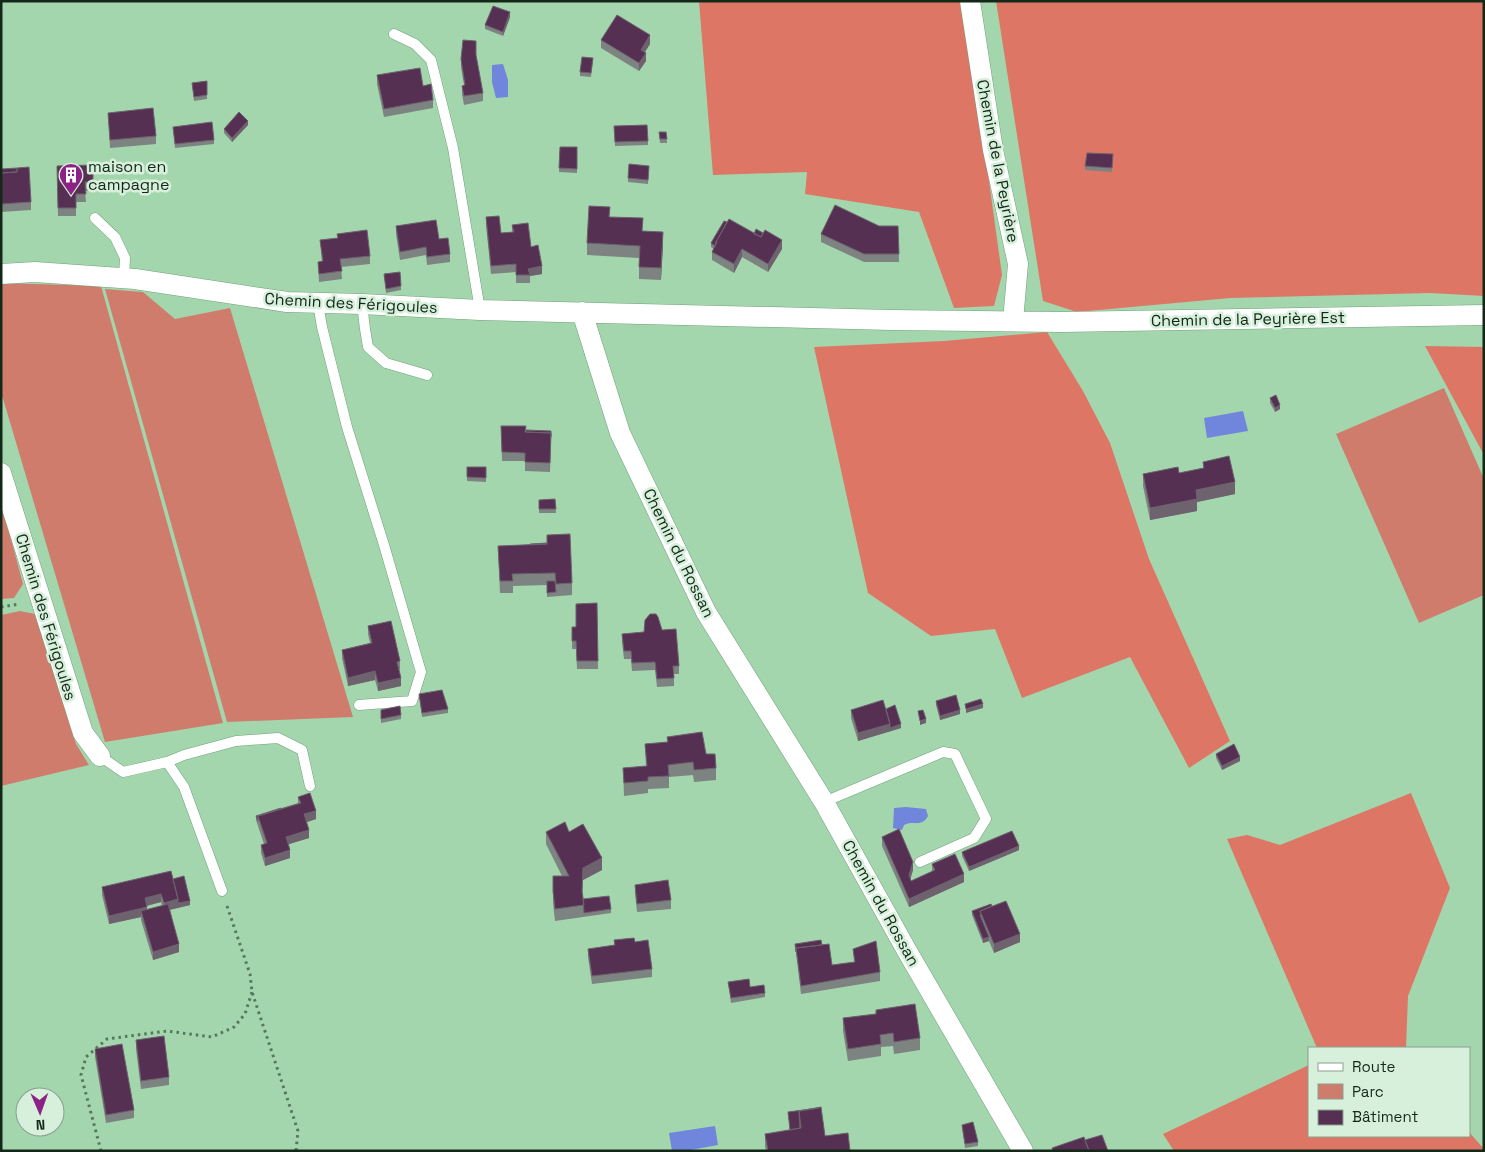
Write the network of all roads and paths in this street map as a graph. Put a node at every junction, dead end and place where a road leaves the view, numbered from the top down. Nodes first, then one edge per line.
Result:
1 (970, 1) edge
2 (394, 34) dead end
3 (95, 218) dead end
4 (1, 274) edge
5 (124, 278) junction
6 (318, 303) junction
7 (362, 304) junction
8 (480, 310) junction
9 (582, 312) junction
10 (1484, 315) edge
11 (1013, 321) junction
12 (427, 374) dead end
13 (1, 473) edge
14 (360, 705) dead end
15 (100, 756) joint
16 (167, 762) junction
17 (310, 786) dead end
18 (824, 802) junction
19 (920, 862) dead end
20 (222, 891) joint
21 (252, 992) junction
22 (101, 1151) edge
23 (296, 1151) edge
24 (1024, 1151) edge

1 - 11 street, Chemin de la Peyrière
2 - 8 lane
3 - 5 lane
4 - 5 street, Chemin des Férigoules
5 - 6 street, Chemin des Férigoules
6 - 7 street, Chemin des Férigoules
6 - 14 lane
7 - 8 street, Chemin des Férigoules
7 - 12 lane
8 - 9 street, Chemin des Férigoules
9 - 11 street
9 - 18 street, Chemin du Rossan
10 - 11 street, Chemin de la Peyrière Est
13 - 15 street, Chemin des Férigoules
15 - 16 lane
16 - 17 lane
16 - 20 lane
18 - 19 lane
18 - 24 street, Chemin du Rossan
20 - 21 path
21 - 22 path
21 - 23 path

